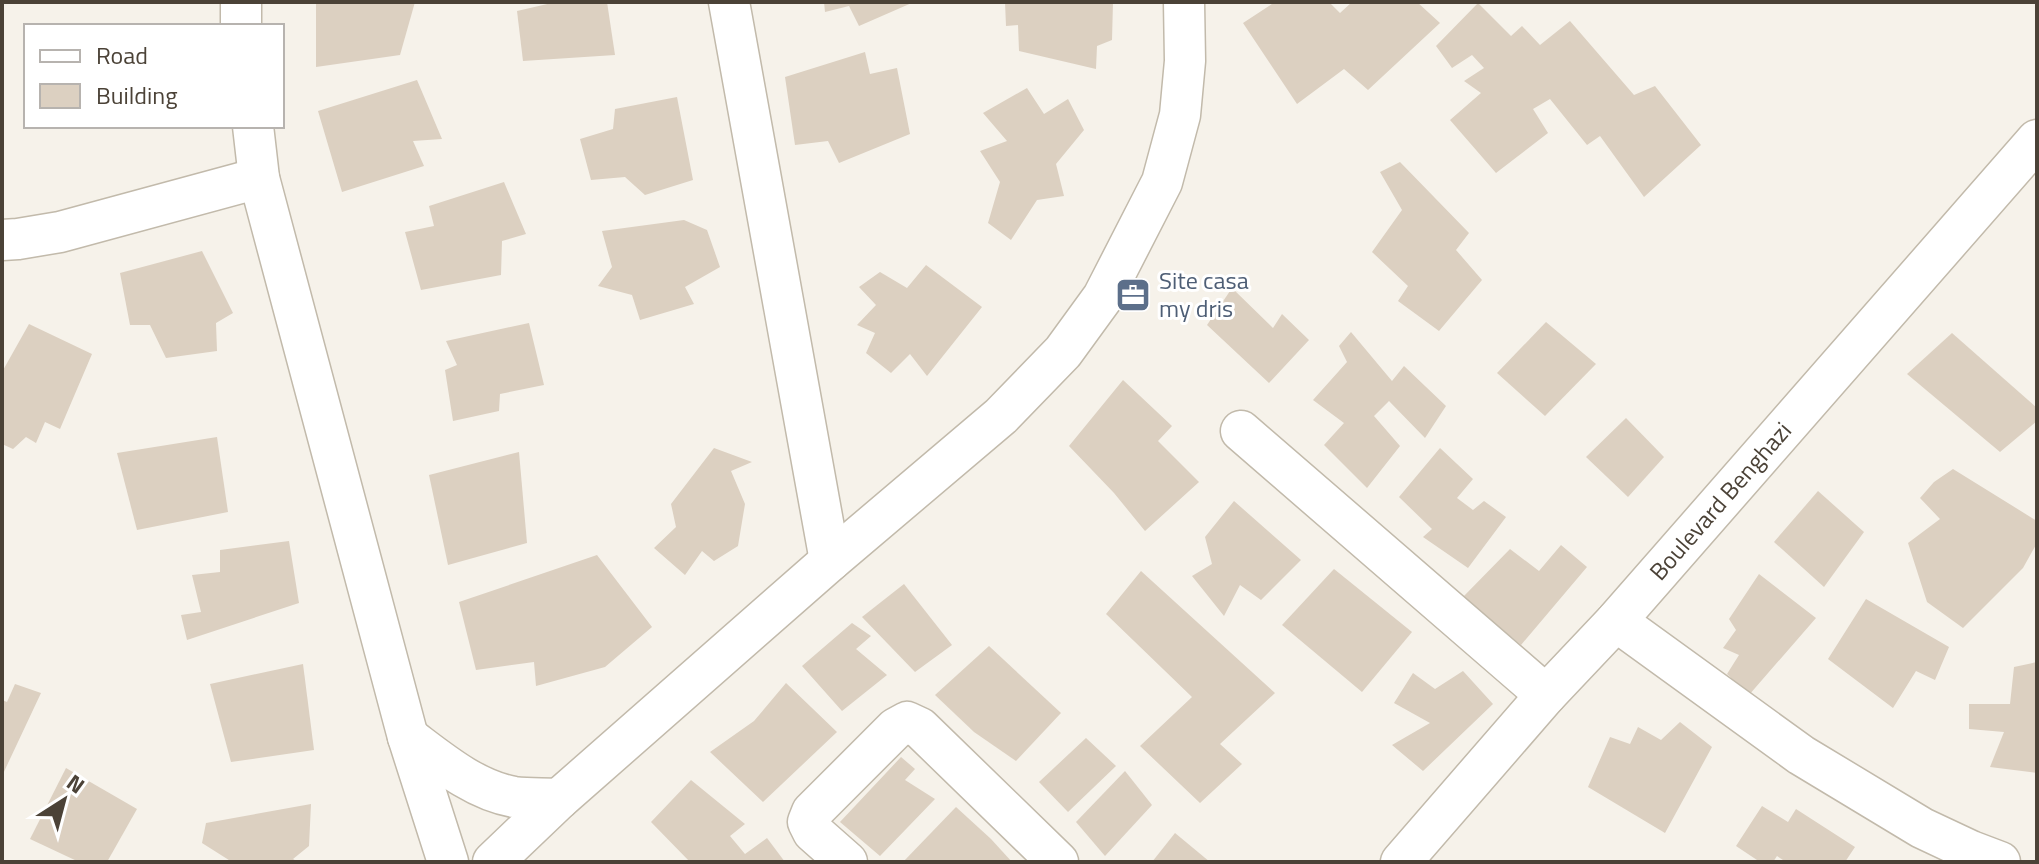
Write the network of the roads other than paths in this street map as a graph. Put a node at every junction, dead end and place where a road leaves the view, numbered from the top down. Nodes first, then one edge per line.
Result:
1 (241, 2) edge
2 (729, 2) edge
3 (1184, 2) edge
4 (241, 24) edge
5 (253, 128) edge
6 (2037, 140) edge
7 (259, 178) junction
8 (2, 240) edge
9 (1241, 431) dead end
10 (830, 561) junction
11 (1616, 621) junction
12 (1546, 695) junction
13 (408, 737) junction
14 (559, 799) junction
15 (1979, 858) edge
16 (448, 862) edge
17 (493, 862) edge
18 (847, 862) edge
19 (1058, 862) edge
20 (1401, 862) edge

1 - 4 street
2 - 10 street
3 - 10 street
5 - 7 street
6 - 11 street, Boulevard Benghazi
7 - 8 street
7 - 13 street
9 - 12 street
10 - 14 street
11 - 12 street, Boulevard Benghazi
11 - 15 street
12 - 20 street, Boulevard Benghazi
13 - 14 street
13 - 16 street
14 - 17 street
18 - 19 street

